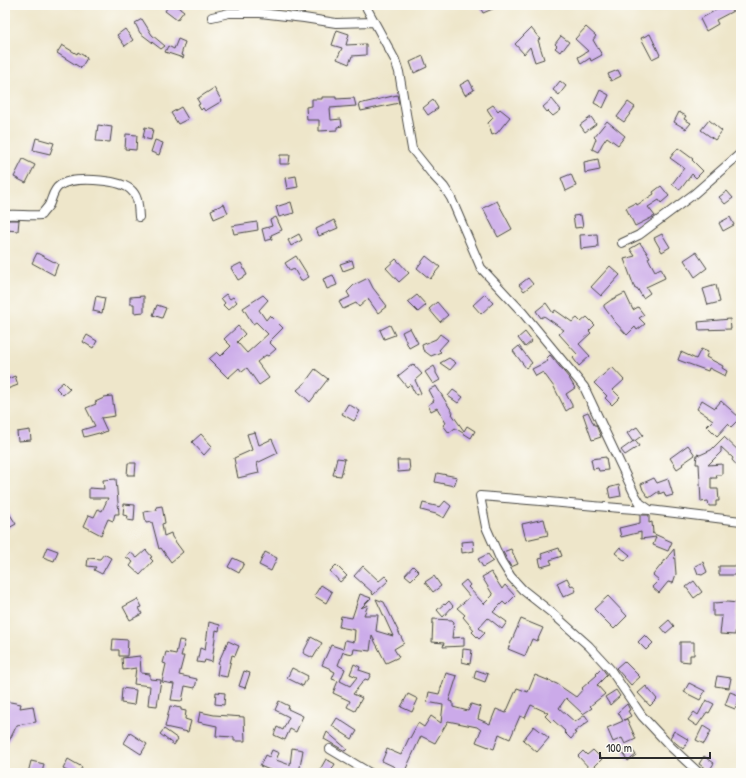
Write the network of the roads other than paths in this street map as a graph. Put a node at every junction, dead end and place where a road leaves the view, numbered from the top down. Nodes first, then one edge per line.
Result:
1 (365, 5) edge
2 (212, 17) dead end
3 (374, 22) junction
4 (741, 153) edge
5 (5, 215) edge
6 (139, 217) dead end
7 (622, 243) dead end
8 (650, 510) junction
9 (741, 521) edge
10 (330, 749) dead end
11 (370, 773) edge
12 (699, 773) edge

1 - 3 street
2 - 3 street
3 - 8 street
4 - 7 street
5 - 6 street
8 - 9 street
8 - 12 street
10 - 11 street

